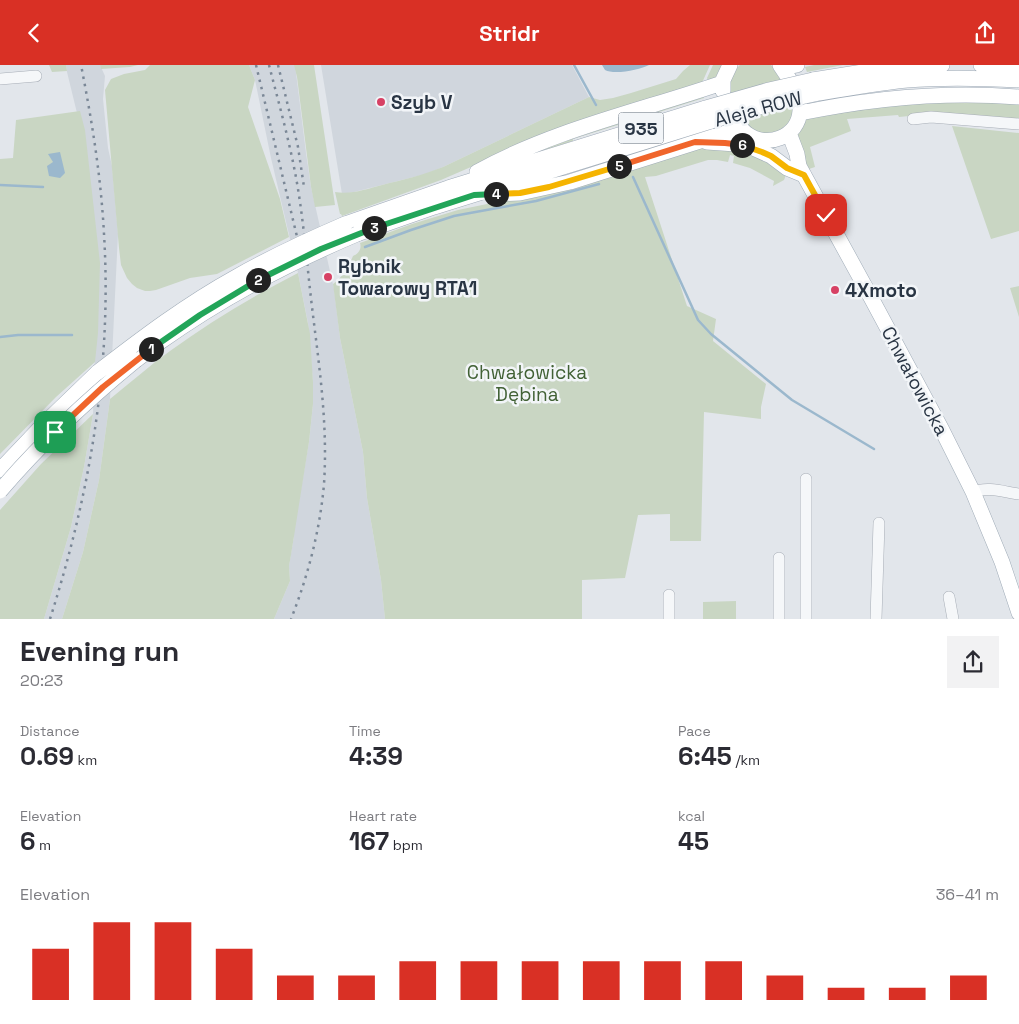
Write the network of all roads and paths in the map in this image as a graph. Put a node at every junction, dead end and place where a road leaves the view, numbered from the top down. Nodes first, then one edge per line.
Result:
1 (730, 65) edge
2 (942, 65) edge
3 (981, 65) edge
4 (786, 66) edge
5 (1019, 67) edge
6 (36, 76) dead end
7 (0, 79) edge
8 (1019, 80) edge
9 (722, 83) junction
10 (816, 87) junction
11 (1019, 97) edge
12 (800, 113) junction
13 (708, 115) junction
14 (913, 119) dead end
15 (1019, 124) edge
16 (740, 128) junction
17 (782, 136) junction
18 (695, 142) junction
19 (801, 171) junction
20 (448, 188) junction
21 (474, 195) junction
22 (0, 470) edge
23 (806, 479) dead end
24 (0, 491) edge
25 (973, 492) junction
26 (1019, 494) edge
27 (879, 523) dead end
28 (779, 558) dead end
29 (669, 595) dead end
30 (948, 597) dead end
31 (1019, 613) edge
32 (669, 619) edge
33 (778, 619) edge
34 (806, 619) edge
35 (876, 619) edge
36 (953, 619) edge

1 - 9 main road
2 - 10 main road, Aleja ROW / 935
3 - 5 main road
4 - 12 main road
6 - 7 street
8 - 10 main road, Aleja ROW / 935
9 - 16 main road
9 - 20 main road
10 - 13 main road, Aleja ROW / 935, bridge
11 - 12 main road
12 - 17 main road
13 - 20 main road, Aleja ROW / 935
13 - 21 main road, Aleja ROW / 935
14 - 15 street
16 - 17 main road
16 - 18 main road
17 - 19 main road, Chwałowicka
18 - 19 main road
18 - 21 main road
19 - 25 main road, Chwałowicka
20 - 22 main road, Aleja ROW / 935, bridge
21 - 24 main road, Aleja ROW / 935, bridge
23 - 34 street
25 - 26 street
25 - 31 main road, Chwałowicka
27 - 35 street
28 - 33 street
29 - 32 street
30 - 36 street

